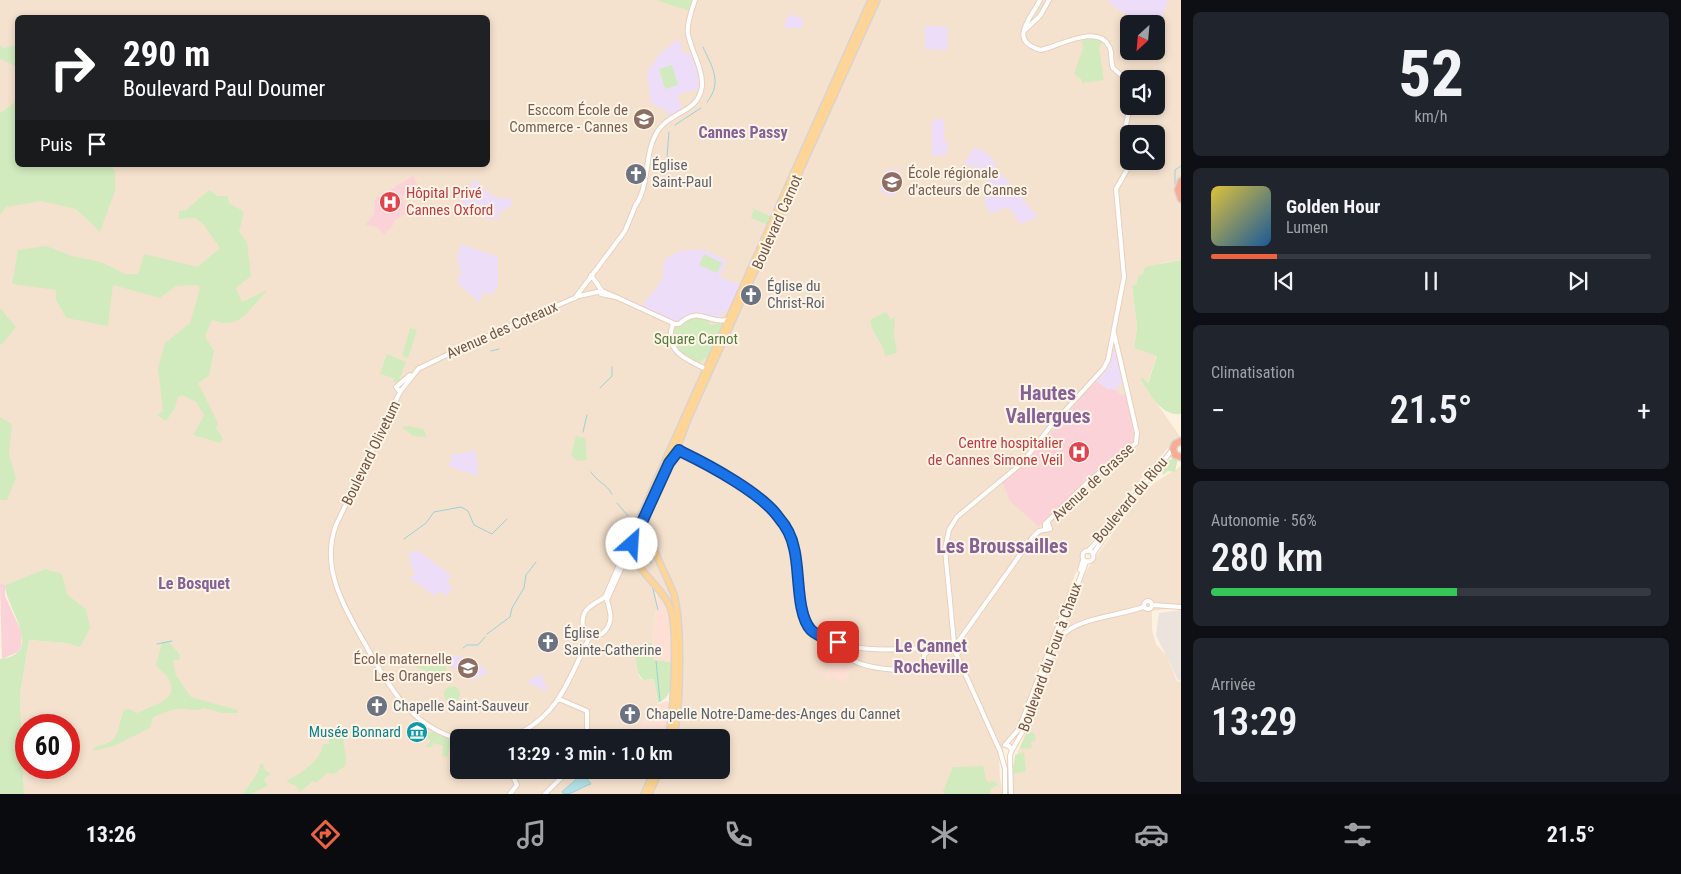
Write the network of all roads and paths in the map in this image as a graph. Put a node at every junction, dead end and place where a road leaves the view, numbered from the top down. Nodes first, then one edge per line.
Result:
1 (695, 0) edge
2 (872, 0) edge
3 (877, 0) edge
4 (1040, 0) edge
5 (1049, 0) edge
6 (1023, 31) junction
7 (1120, 74) edge
8 (1127, 170) edge
9 (645, 180) junction
10 (1181, 181) edge
11 (1181, 199) edge
12 (636, 204) junction
13 (591, 276) junction
14 (581, 289) junction
15 (600, 292) junction
16 (587, 294) junction
17 (575, 298) junction
18 (728, 320) junction
19 (673, 324) junction
20 (1113, 346) junction
21 (705, 371) junction
22 (401, 387) joint
23 (1181, 441) edge
24 (675, 449) junction
25 (1177, 454) edge
26 (646, 516) junction
27 (638, 527) junction
28 (632, 535) junction
29 (650, 537) junction
30 (632, 544) junction
31 (1088, 551) junction
32 (1093, 554) junction
33 (1085, 561) junction
34 (597, 601) junction
35 (609, 605) junction
36 (1181, 607) edge
37 (1061, 625) junction
38 (1069, 629) junction
39 (1061, 634) junction
40 (590, 636) junction
41 (840, 643) junction
42 (955, 644) junction
43 (851, 646) junction
44 (844, 648) junction
45 (924, 648) junction
46 (1051, 649) junction
47 (924, 656) junction
48 (559, 699) junction
49 (527, 729) edge
50 (586, 729) edge
51 (669, 729) edge
52 (674, 729) edge
53 (450, 736) edge
54 (996, 742) junction
55 (1016, 745) junction
56 (1004, 746) junction
57 (1012, 750) junction
58 (1000, 753) junction
59 (1010, 756) junction
60 (1011, 763) junction
61 (514, 779) edge
62 (560, 779) edge
63 (650, 779) edge
64 (656, 779) edge
65 (510, 794) edge
66 (545, 794) edge
67 (644, 794) edge
68 (649, 794) edge
69 (1005, 794) edge
70 (1011, 794) edge

1 - 9 street
2 - 18 main road, Boulevard Carnot
3 - 24 main road, Boulevard Carnot
4 - 6 street
5 - 6 street
6 - 7 street
8 - 20 street
9 - 12 street
9 - 12 street
10 - 11 highway
12 - 13 street
13 - 14 street
13 - 15 street
14 - 16 street
14 - 17 street
15 - 16 street, Avenue des Coteaux
15 - 19 street, Avenue des Coteaux
16 - 17 street, Avenue des Coteaux
17 - 22 street, Avenue des Coteaux
18 - 19 street
18 - 21 main road, Boulevard Carnot
19 - 21 street
20 - 42 street
20 - 42 street, Avenue de Grasse
21 - 24 main road, Boulevard Carnot
22 - 53 street, Boulevard Olivetum
23 - 25 highway
24 - 26 main road, Boulevard Carnot
24 - 27 main road, Boulevard Carnot
24 - 41 street
25 - 31 street, Boulevard du Riou
25 - 32 street, Boulevard du Riou
26 - 27 main road, Boulevard Carnot
26 - 29 main road
27 - 28 main road, Boulevard Carnot
27 - 29 main road
27 - 30 main road, Boulevard Carnot
28 - 30 main road, Boulevard Carnot
28 - 34 street, Boulevard Carnot
29 - 52 main road
30 - 35 street, Boulevard Carnot
30 - 51 main road
31 - 32 street
31 - 33 street
32 - 33 street
33 - 37 street, Boulevard du Four à Chaux
34 - 35 street
34 - 40 street
35 - 40 street
36 - 38 street
37 - 38 street
37 - 39 street, Boulevard du Four à Chaux
37 - 46 street, Boulevard du Four à Chaux
38 - 39 street
39 - 46 street
39 - 55 street, Boulevard du Four à Chaux
40 - 48 street
41 - 43 street
41 - 44 street
42 - 45 street
42 - 47 street
42 - 54 street
43 - 44 street
43 - 45 street
44 - 47 street
45 - 47 street
46 - 56 street, Boulevard du Four à Chaux
48 - 49 street
48 - 50 street
54 - 56 street
54 - 58 street
55 - 57 street, Boulevard du Four à Chaux
55 - 60 street
56 - 57 street
56 - 58 street
57 - 59 street
58 - 59 street
58 - 69 street
59 - 60 street
60 - 70 street
61 - 65 street
62 - 66 street
63 - 67 main road
64 - 68 main road

